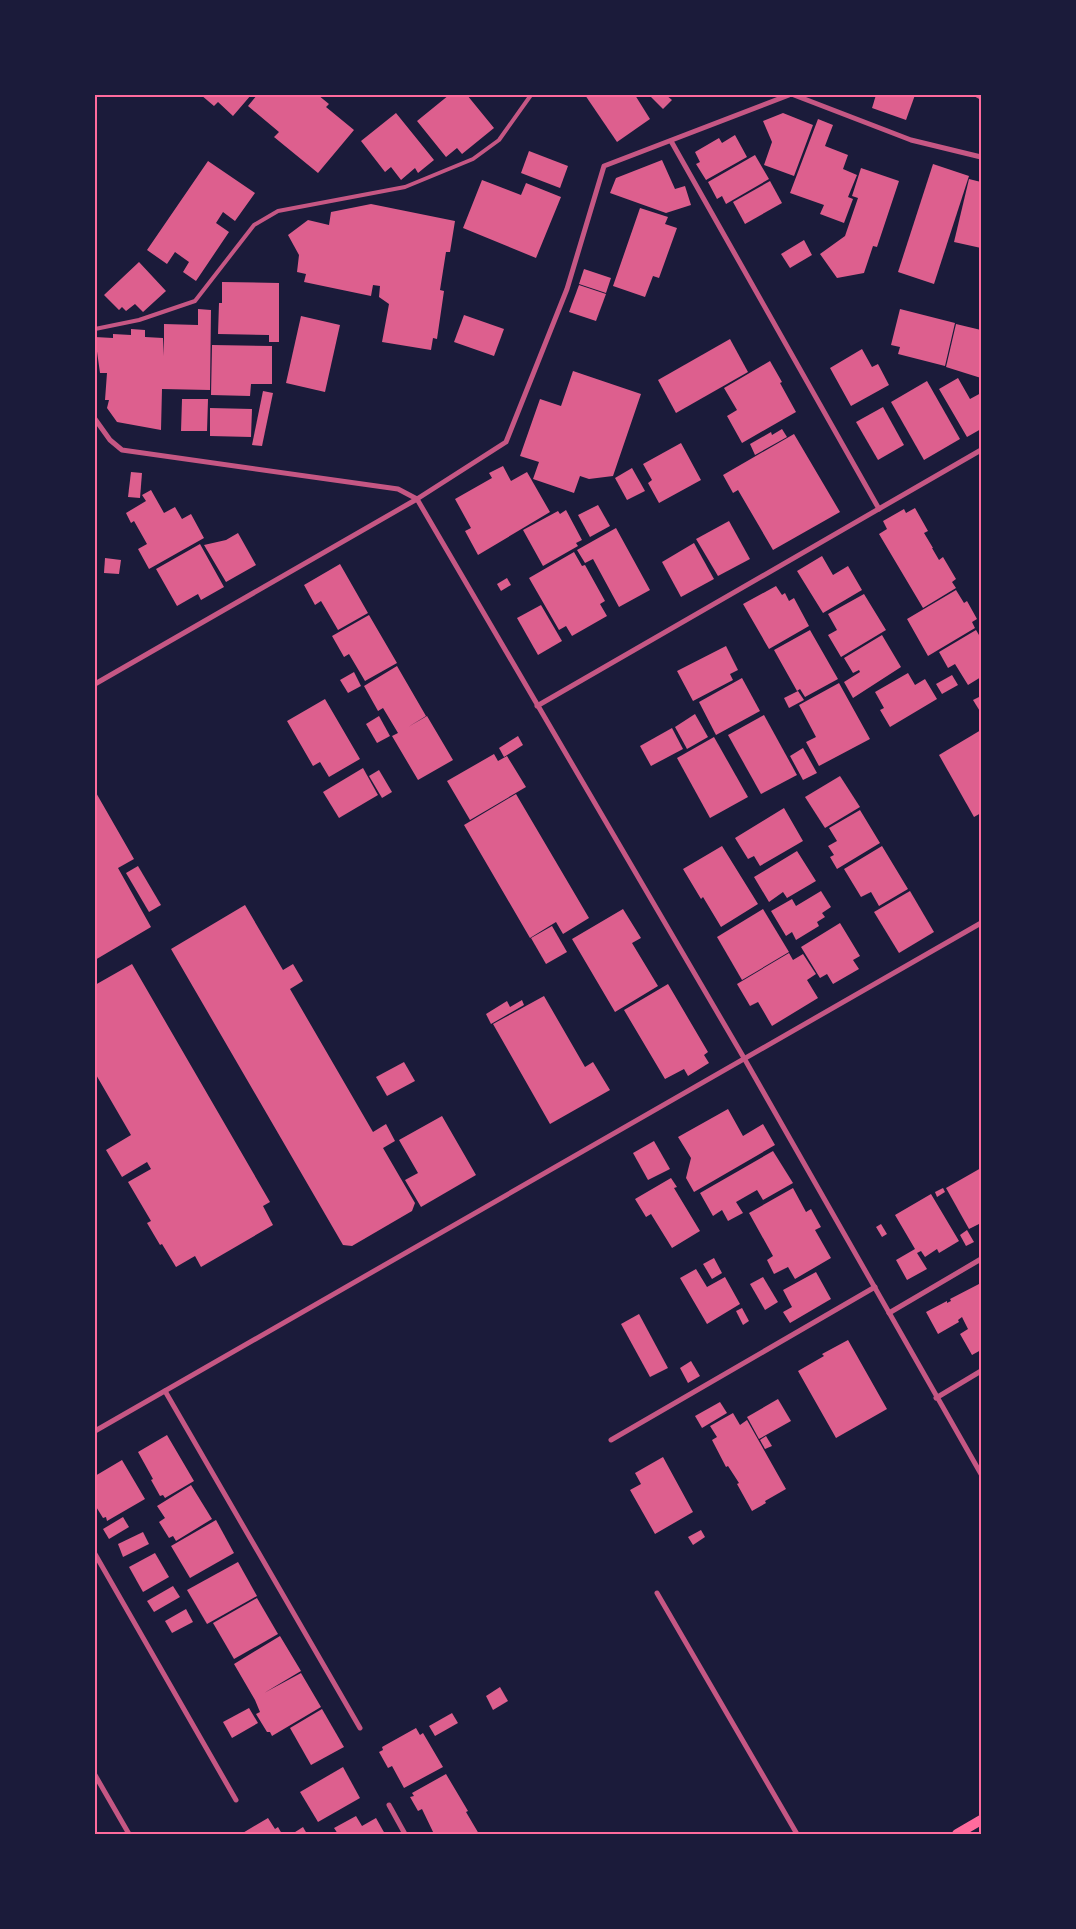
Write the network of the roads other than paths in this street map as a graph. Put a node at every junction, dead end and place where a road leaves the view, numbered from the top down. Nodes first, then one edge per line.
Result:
1 (532, 95) edge
2 (789, 95) edge
3 (794, 95) edge
4 (670, 141) junction
5 (981, 157) edge
6 (95, 329) edge
7 (95, 419) edge
8 (981, 450) edge
9 (417, 499) junction
10 (879, 509) junction
11 (95, 684) edge
12 (537, 706) junction
13 (981, 922) edge
14 (744, 1058) junction
15 (981, 1259) edge
16 (875, 1287) junction
17 (889, 1313) junction
18 (981, 1372) edge
19 (165, 1391) junction
20 (936, 1398) junction
21 (95, 1431) edge
22 (611, 1440) dead end
23 (981, 1474) edge
24 (95, 1554) edge
25 (657, 1593) dead end
26 (360, 1728) dead end
27 (95, 1775) edge
28 (236, 1800) dead end
29 (389, 1805) dead end
30 (981, 1820) edge
31 (129, 1834) edge
32 (405, 1834) edge
33 (797, 1834) edge
34 (958, 1834) edge

1 - 6 lane
2 - 4 street
3 - 5 street
4 - 9 street
4 - 10 street
7 - 9 street
8 - 10 street
9 - 11 street
9 - 12 street
10 - 12 street
12 - 14 street
13 - 14 street
14 - 16 street
14 - 19 street
15 - 17 street
16 - 17 street
16 - 22 street
17 - 20 street
18 - 20 street
19 - 21 street
19 - 26 street
20 - 23 street
24 - 28 street
25 - 33 street
27 - 31 street
29 - 32 street
30 - 34 main road

